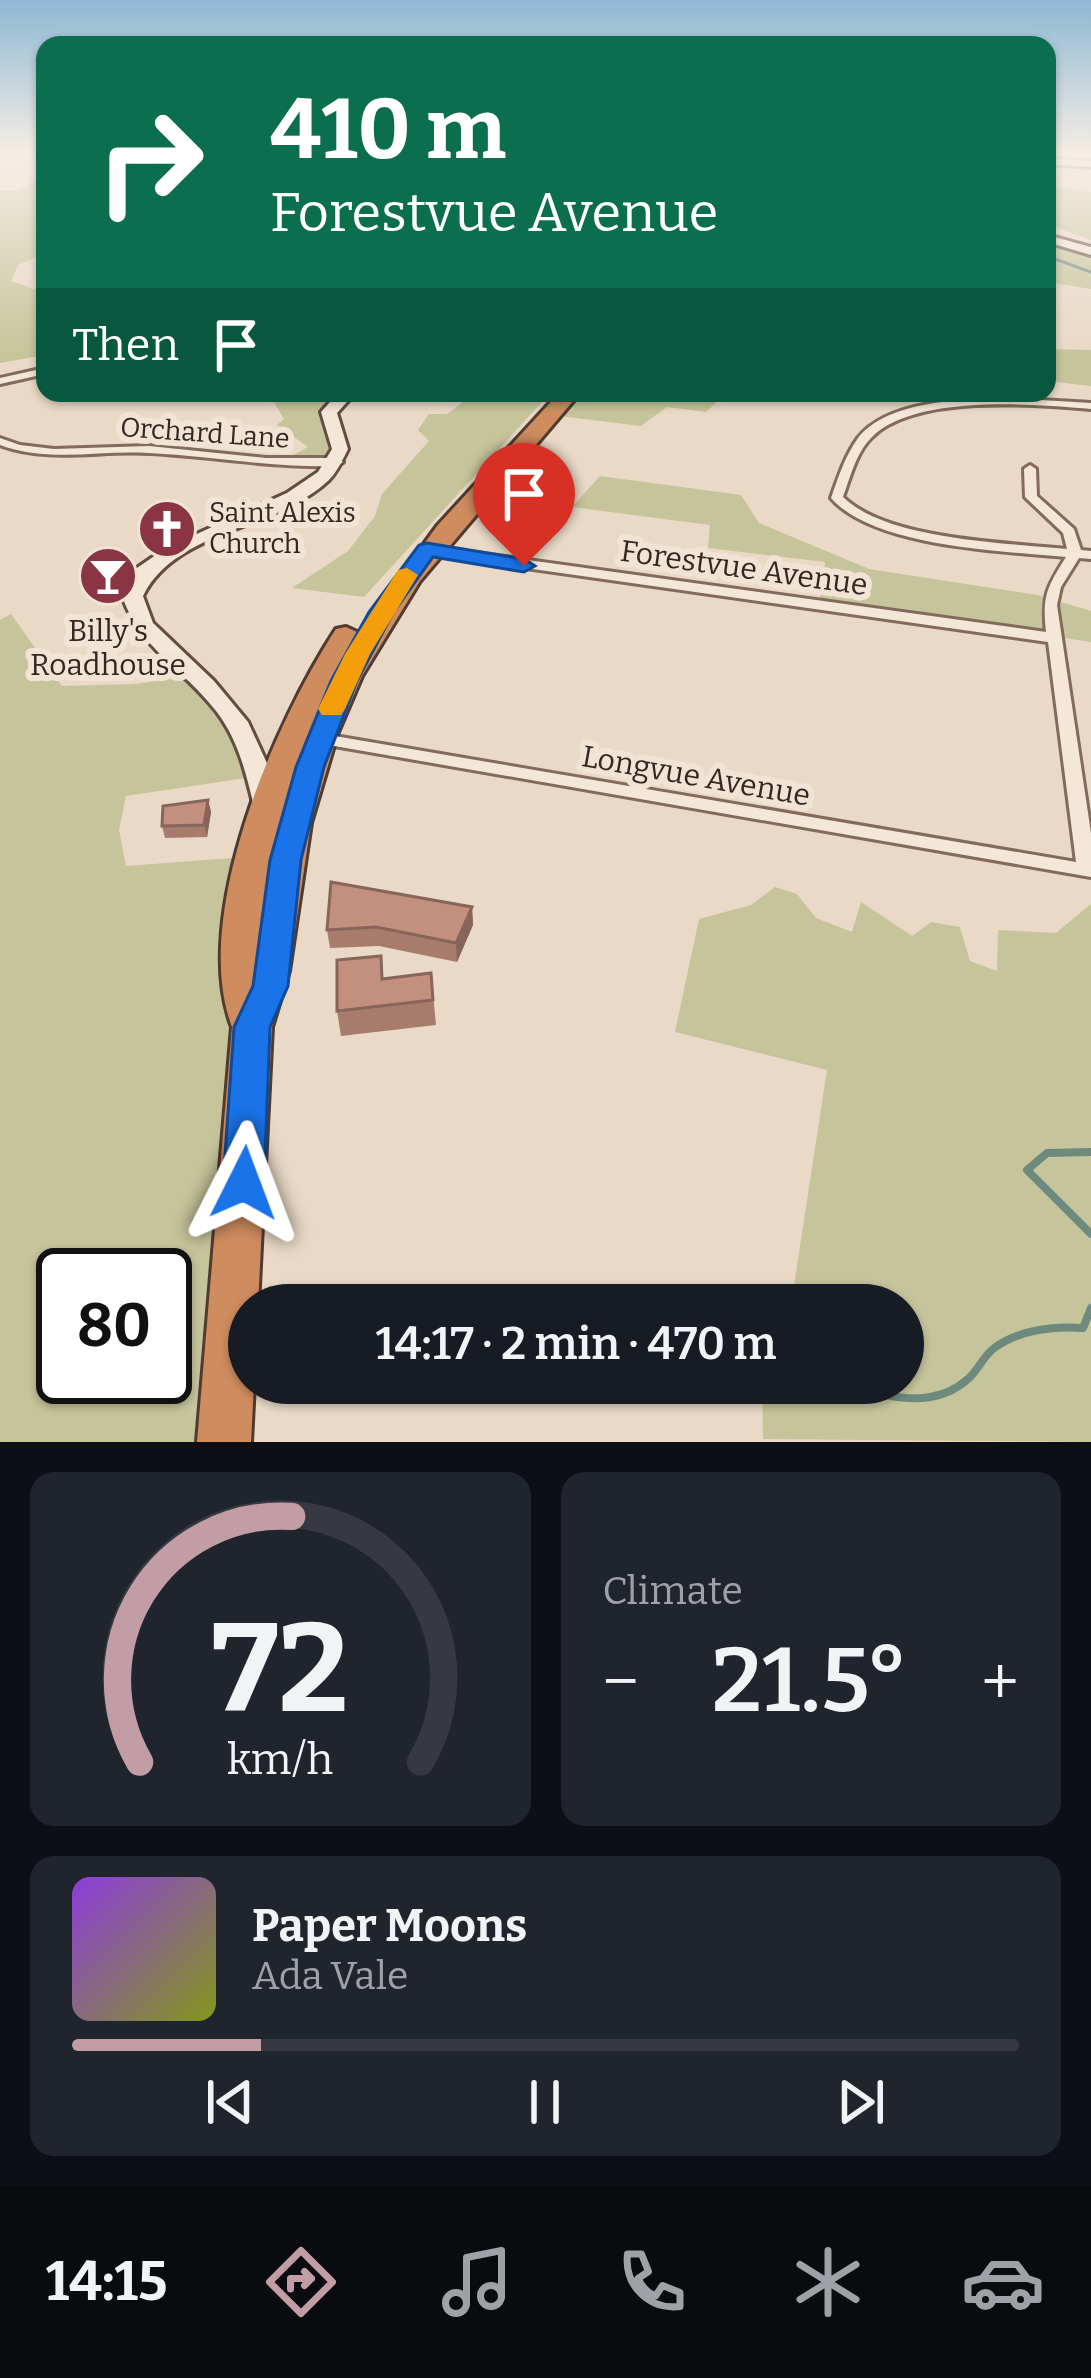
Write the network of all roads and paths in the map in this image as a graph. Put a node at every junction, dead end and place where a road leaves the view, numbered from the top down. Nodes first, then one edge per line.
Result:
1 (1056, 241) edge
2 (1091, 251) edge
3 (36, 372) edge
4 (0, 381) edge
5 (334, 402) edge
6 (549, 402) edge
7 (562, 402) edge
8 (1091, 406) edge
9 (0, 441) edge
10 (337, 462) junction
11 (1030, 469) dead end
12 (427, 550) junction
13 (1083, 554) edge
14 (1054, 638) junction
15 (308, 736) junction
16 (281, 819) junction
17 (224, 1442) edge

1 - 2 street
3 - 4 street
5 - 10 street
6 - 15 highway
7 - 12 highway
8 - 13 street
9 - 10 street, Orchard Lane
10 - 16 street
11 - 13 street
12 - 14 street, Forestvue Avenue
12 - 15 highway
13 - 14 street
14 - 15 street, Longvue Avenue
15 - 16 highway
16 - 17 highway

